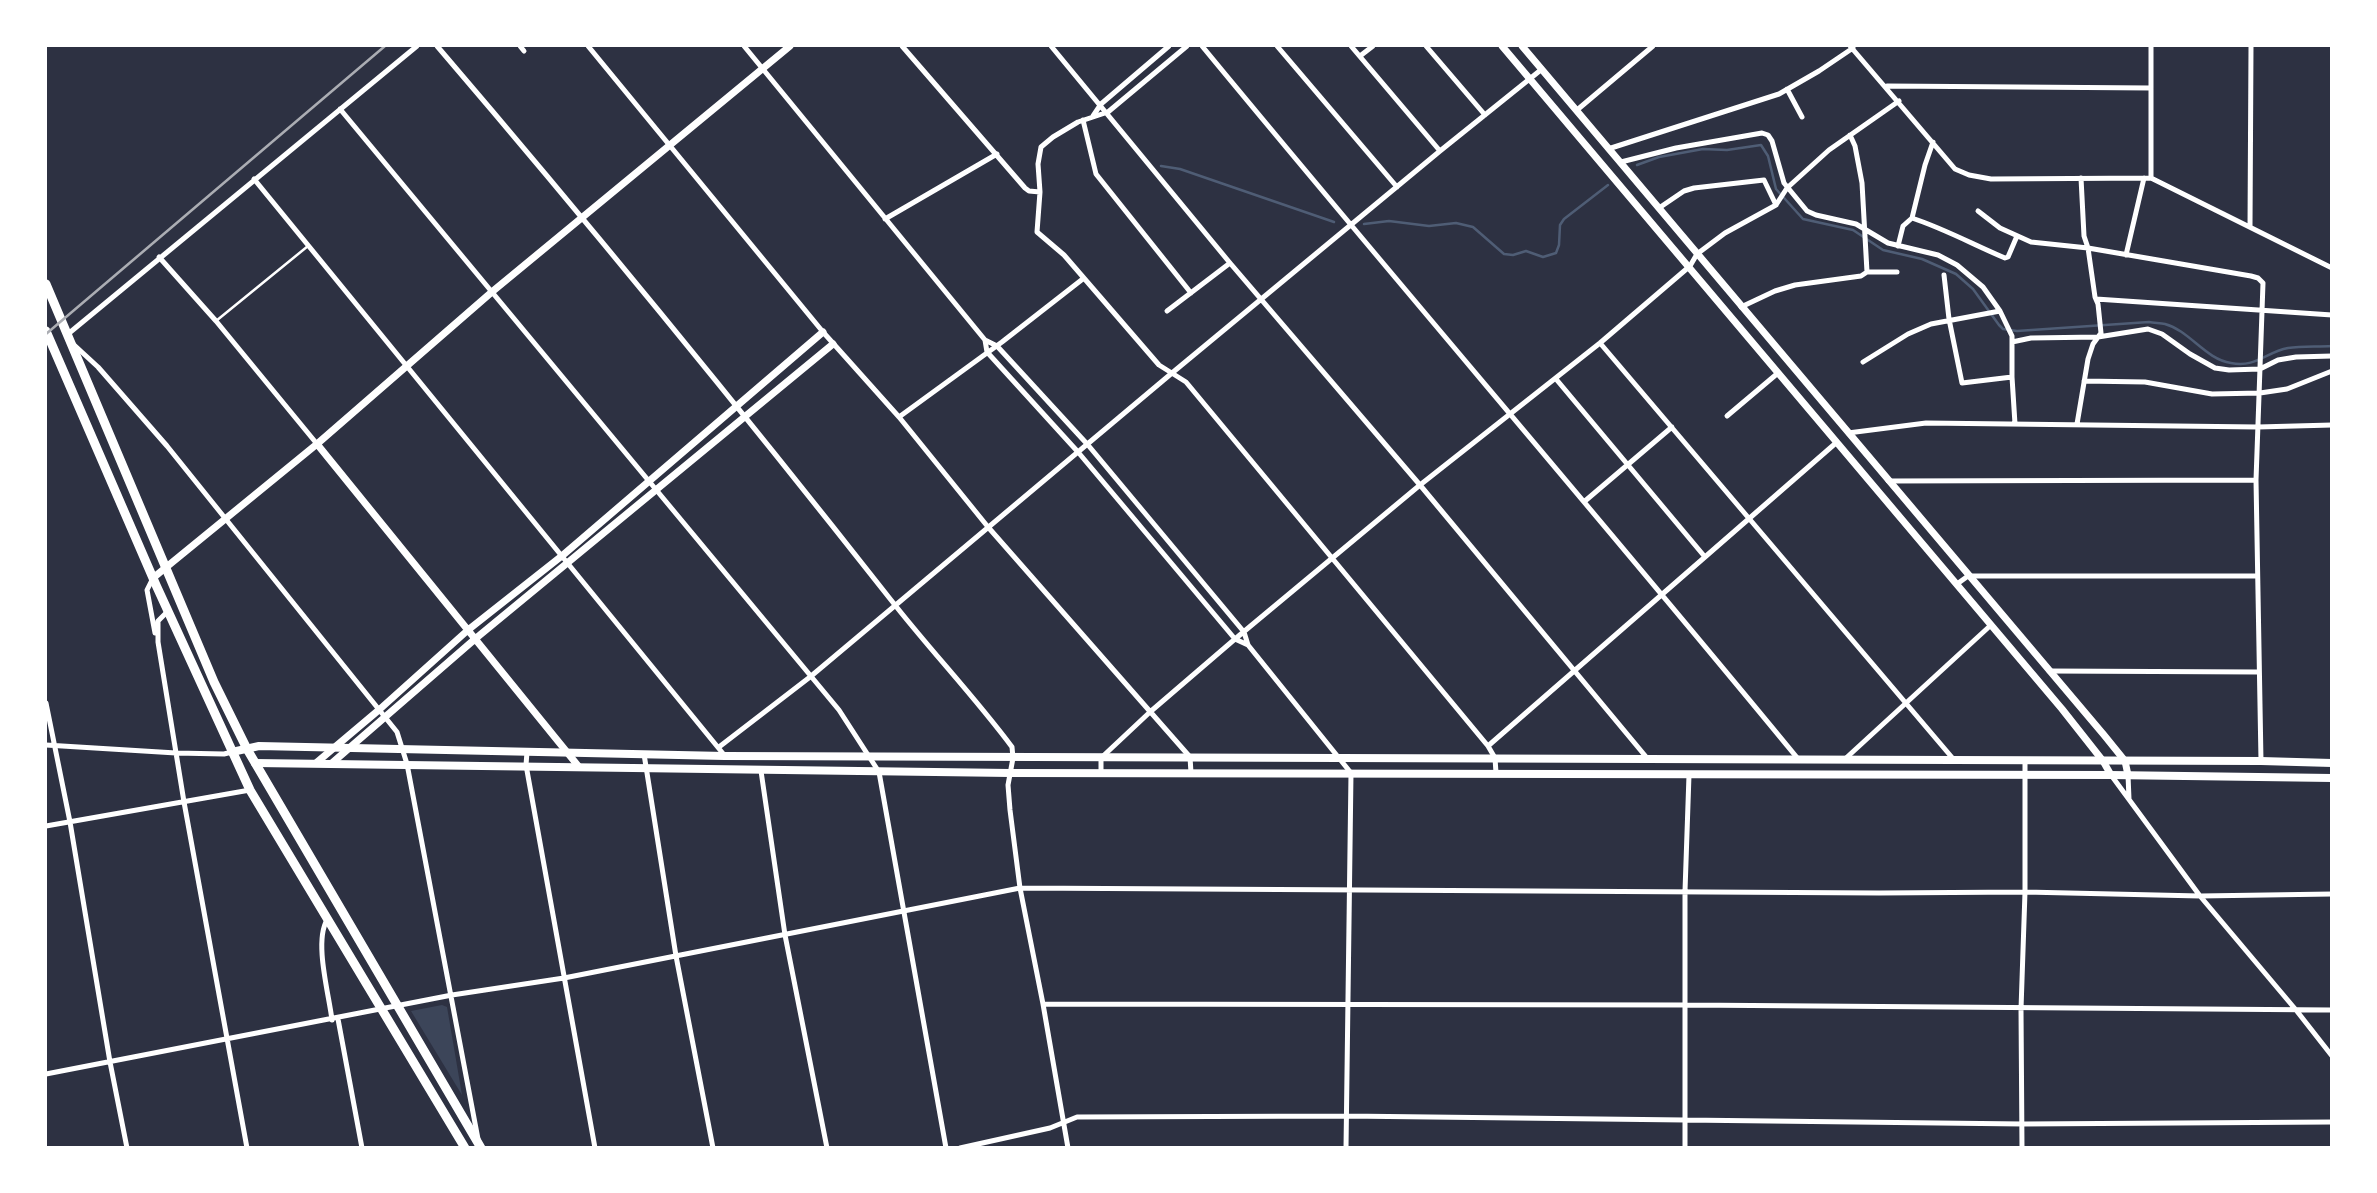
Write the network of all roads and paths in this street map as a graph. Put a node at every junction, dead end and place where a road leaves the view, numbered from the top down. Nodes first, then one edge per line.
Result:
1 (417, 46) edge
2 (437, 46) edge
3 (588, 46) edge
4 (744, 46) edge
5 (790, 46) edge
6 (902, 46) edge
7 (1051, 46) edge
8 (1169, 46) edge
9 (1187, 46) edge
10 (1202, 46) edge
11 (1278, 46) edge
12 (1351, 46) edge
13 (1373, 46) edge
14 (1426, 46) edge
15 (1502, 46) edge
16 (1522, 46) edge
17 (1653, 46) edge
18 (2151, 46) edge
19 (2251, 46) edge
20 (1852, 47) edge
21 (1360, 56) junction
22 (763, 68) junction
23 (1542, 69) junction
24 (1530, 79) junction
25 (1887, 86) junction
26 (2151, 88) junction
27 (1787, 89) junction
28 (1899, 101) junction
29 (1101, 104) junction
30 (340, 109) junction
31 (1577, 110) junction
32 (1108, 112) junction
33 (1093, 116) junction
34 (1485, 116) junction
35 (1802, 117) dead end
36 (1083, 120) junction
37 (1850, 135) junction
38 (1933, 142) junction
39 (671, 145) junction
40 (1608, 149) junction
41 (1440, 151) junction
42 (997, 154) junction
43 (1620, 162) junction
44 (2081, 178) junction
45 (2148, 178) junction
46 (254, 179) junction
47 (1397, 187) junction
48 (1787, 188) junction
49 (1040, 192) junction
50 (1776, 205) junction
51 (1659, 208) junction
52 (1978, 211) dead end
53 (584, 218) junction
54 (1912, 218) junction
55 (885, 219) junction
56 (1350, 225) junction
57 (2250, 227) junction
58 (1865, 229) junction
59 (2017, 236) junction
60 (308, 246) junction
61 (1898, 246) junction
62 (2088, 248) junction
63 (1697, 254) junction
64 (2126, 255) junction
65 (159, 257) junction
66 (1230, 263) junction
67 (1690, 266) junction
68 (2332, 268) edge
69 (1867, 272) junction
70 (1897, 272) dead end
71 (1944, 275) dead end
72 (1084, 278) junction
73 (46, 284) edge
74 (493, 291) junction
75 (1191, 293) junction
76 (2096, 299) junction
77 (1261, 300) junction
78 (1741, 307) junction
79 (2263, 309) junction
80 (1167, 311) dead end
81 (2000, 311) junction
82 (2332, 315) edge
83 (1950, 319) junction
84 (216, 321) junction
85 (46, 331) edge
86 (823, 332) junction
87 (2099, 335) junction
88 (70, 339) junction
89 (2012, 339) junction
90 (985, 340) junction
91 (1601, 343) junction
92 (833, 344) junction
93 (992, 349) junction
94 (49, 351) edge
95 (2332, 356) edge
96 (1863, 362) dead end
97 (2260, 367) junction
98 (407, 368) junction
99 (2332, 371) edge
100 (1172, 373) junction
101 (1778, 373) junction
102 (2012, 377) junction
103 (1556, 379) junction
104 (2084, 381) junction
105 (1807, 384) junction
106 (1795, 393) junction
107 (2260, 393) junction
108 (737, 405) junction
109 (1511, 414) junction
110 (746, 416) junction
111 (1727, 416) dead end
112 (899, 417) junction
113 (2015, 424) junction
114 (2077, 424) junction
115 (2332, 425) edge
116 (1672, 427) junction
117 (2258, 427) junction
118 (1848, 433) junction
119 (1837, 442) junction
120 (317, 444) junction
121 (1088, 445) junction
122 (1078, 452) junction
123 (1628, 465) junction
124 (2256, 480) junction
125 (650, 481) junction
126 (1888, 481) junction
127 (1420, 485) junction
128 (657, 489) junction
129 (1585, 501) junction
130 (1749, 517) junction
131 (225, 520) junction
132 (988, 527) junction
133 (1168, 542) junction
134 (1159, 549) junction
135 (563, 555) junction
136 (1705, 557) junction
137 (1332, 559) junction
138 (569, 563) junction
139 (166, 567) junction
140 (1968, 576) junction
141 (2256, 576) junction
142 (153, 578) junction
143 (1957, 584) junction
144 (1663, 595) junction
145 (895, 605) junction
146 (168, 611) junction
147 (1991, 625) junction
148 (468, 630) junction
149 (1244, 632) junction
150 (475, 639) junction
151 (1236, 639) junction
152 (158, 642) junction
153 (1248, 645) junction
154 (1575, 670) junction
155 (2049, 671) junction
156 (2258, 672) junction
157 (810, 677) junction
158 (46, 703) edge
159 (1907, 703) junction
160 (380, 709) junction
161 (1150, 712) junction
162 (387, 717) junction
163 (53, 745) junction
164 (46, 746) edge
165 (1488, 746) junction
166 (719, 747) junction
167 (335, 748) junction
168 (349, 748) junction
169 (247, 749) junction
170 (404, 749) junction
171 (176, 752) junction
172 (232, 752) junction
173 (527, 752) junction
174 (567, 752) junction
175 (644, 754) junction
176 (725, 756) junction
177 (869, 756) junction
178 (1190, 757) junction
179 (1013, 758) junction
180 (1101, 758) junction
181 (1339, 758) junction
182 (1495, 758) junction
183 (1647, 758) junction
184 (1845, 759) junction
185 (1799, 760) junction
186 (1955, 761) junction
187 (2103, 761) junction
188 (2125, 761) junction
189 (2261, 761) junction
190 (2025, 762) junction
191 (255, 763) junction
192 (316, 763) junction
193 (332, 763) junction
194 (2332, 763) edge
195 (407, 764) junction
196 (526, 765) junction
197 (579, 767) junction
198 (646, 769) junction
199 (761, 771) junction
200 (879, 772) junction
201 (1010, 773) junction
202 (1101, 773) junction
203 (1351, 773) junction
204 (1191, 774) junction
205 (1496, 774) junction
206 (1689, 775) junction
207 (2111, 775) junction
208 (2128, 775) junction
209 (2025, 776) junction
210 (2332, 778) edge
211 (250, 790) junction
212 (2129, 799) junction
213 (184, 802) junction
214 (70, 822) junction
215 (46, 827) edge
216 (1020, 888) junction
217 (1350, 890) junction
218 (1685, 891) junction
219 (2025, 892) junction
220 (2332, 894) edge
221 (2200, 897) junction
222 (904, 910) junction
223 (327, 920) junction
224 (785, 935) junction
225 (676, 956) junction
226 (564, 978) junction
227 (452, 995) junction
228 (1043, 1004) junction
229 (1347, 1005) junction
230 (1687, 1005) junction
231 (396, 1006) junction
232 (381, 1009) junction
233 (2021, 1009) junction
234 (2296, 1010) junction
235 (2332, 1010) edge
236 (335, 1019) junction
237 (226, 1040) junction
238 (2332, 1056) edge
239 (110, 1062) junction
240 (46, 1074) edge
241 (1346, 1116) junction
242 (1686, 1120) junction
243 (1064, 1122) junction
244 (2332, 1122) edge
245 (2023, 1124) junction
246 (480, 1146) edge
247 (127, 1147) edge
248 (247, 1147) edge
249 (362, 1147) edge
250 (465, 1147) edge
251 (595, 1147) edge
252 (713, 1147) edge
253 (827, 1147) edge
254 (946, 1147) edge
255 (960, 1147) edge
256 (1068, 1147) edge
257 (1346, 1147) edge
258 (1685, 1147) edge
259 (2022, 1147) edge

1 - 30 street
2 - 53 street
3 - 39 street
4 - 22 street
5 - 22 street
6 - 42 street
7 - 29 street
8 - 29 street
9 - 32 street
10 - 56 street
11 - 47 street
12 - 21 street
13 - 21 street
14 - 34 street
15 - 24 street
16 - 23 street
17 - 31 street
18 - 26 street
19 - 57 street
20 - 25 street
20 - 27 street
21 - 41 street
22 - 39 street
22 - 55 street
23 - 24 street
23 - 31 street
24 - 34 street
24 - 67 street
25 - 26 street
25 - 28 street
26 - 45 street
27 - 35 street
27 - 40 street
28 - 37 street
28 - 38 street
29 - 32 street
29 - 33 street
30 - 46 street
30 - 74 street
31 - 40 street
32 - 33 street
32 - 66 street
33 - 36 street
34 - 41 street
36 - 49 street
36 - 75 street
37 - 48 street
37 - 58 street
38 - 44 street
38 - 54 street
39 - 53 street
39 - 86 street
40 - 43 street
41 - 47 street
42 - 49 street
42 - 55 street
43 - 48 street
43 - 51 street
44 - 45 street
44 - 62 street
45 - 57 street
45 - 64 street
46 - 60 street
46 - 65 street
47 - 56 street
48 - 50 street
48 - 58 street
49 - 72 street
50 - 51 street
50 - 63 street
51 - 63 street
52 - 59 street
53 - 74 street
53 - 108 street
54 - 59 street
54 - 61 street
55 - 90 street
56 - 77 street
56 - 109 street
57 - 68 street
58 - 61 street
58 - 69 street
59 - 62 street
60 - 84 lane
60 - 98 street
61 - 81 street
62 - 64 street
62 - 76 street
63 - 67 street
63 - 78 street
64 - 79 street
65 - 84 street
65 - 88 street
66 - 75 street
66 - 77 street
67 - 91 street
67 - 101 street
69 - 70 street
69 - 78 street
71 - 83 street
72 - 93 street
72 - 100 street
73 - 88 main road
74 - 98 street
74 - 125 street
75 - 80 street
76 - 79 street
76 - 87 street
77 - 100 street
77 - 127 street
78 - 105 street
79 - 82 street
79 - 97 street
81 - 83 street
81 - 89 street
83 - 96 street
83 - 102 street
84 - 120 street
85 - 94 main road
86 - 92 street
86 - 108 street
87 - 89 street
87 - 97 street
87 - 104 street
88 - 131 street
88 - 139 main road
89 - 102 street
90 - 93 street
90 - 93 street
91 - 103 street
91 - 116 street
92 - 110 street
92 - 112 street
93 - 112 street
93 - 121 street
93 - 122 street
94 - 142 main road
95 - 97 street
97 - 107 street
98 - 120 street
98 - 135 street
99 - 107 street
100 - 121 street
100 - 137 street
101 - 106 street
101 - 111 street
102 - 113 street
103 - 109 street
103 - 123 street
104 - 107 street
104 - 114 street
105 - 106 street
105 - 118 street
106 - 119 street
107 - 117 street
108 - 110 street
108 - 125 street
109 - 127 street
109 - 129 street
110 - 128 street
110 - 145 street
112 - 132 street
113 - 114 street
113 - 118 street
114 - 117 street
115 - 117 street
116 - 123 street
116 - 130 street
117 - 124 street
118 - 126 street
119 - 130 street
119 - 143 street
120 - 131 street
120 - 148 street
121 - 122 street
121 - 133 street
122 - 132 street
122 - 134 street
123 - 129 street
123 - 136 street
124 - 126 street
124 - 141 street
125 - 128 street
125 - 135 street
126 - 140 street
127 - 137 street
127 - 154 street
128 - 138 street
128 - 157 street
129 - 144 street
130 - 136 street
130 - 159 street
131 - 139 street
131 - 160 street
132 - 145 street
132 - 161 street
133 - 134 street
133 - 149 street
134 - 151 street
135 - 138 street
135 - 148 street
136 - 144 street
137 - 149 street
137 - 165 street
138 - 150 street
138 - 166 street
139 - 142 street
139 - 169 main road
140 - 141 street
140 - 143 street
140 - 155 street
141 - 156 street
142 - 146 main road
142 - 152 street
143 - 147 street
144 - 154 street
144 - 185 street
145 - 157 street
145 - 179 street
146 - 152 street
146 - 172 main road
147 - 159 street
147 - 187 street
148 - 150 street
148 - 160 street
149 - 151 street
149 - 153 street
150 - 162 street
150 - 174 street
151 - 153 street
151 - 161 street
152 - 171 street
153 - 181 street
154 - 165 street
154 - 183 street
155 - 156 street
155 - 188 street
156 - 189 street
157 - 166 street
157 - 177 street
158 - 163 street
159 - 184 street
159 - 186 street
160 - 162 street
160 - 167 street
161 - 178 street
161 - 180 street
162 - 168 street
162 - 170 street
163 - 164 street
163 - 171 street
163 - 214 street
165 - 182 street
166 - 176 street
167 - 168 main road
167 - 169 main road
167 - 192 street
168 - 170 main road
168 - 193 street
169 - 172 main road
169 - 191 main road
170 - 173 main road
170 - 195 street
171 - 172 street
171 - 213 street
172 - 211 main road
173 - 174 main road
173 - 196 street
174 - 175 main road
174 - 197 street
175 - 176 main road
175 - 198 street
176 - 177 main road
177 - 179 main road
177 - 200 street
178 - 180 main road
178 - 181 main road
178 - 204 street
179 - 180 main road
179 - 201 street
180 - 202 street
181 - 182 main road
181 - 203 street
182 - 183 main road
182 - 205 street
183 - 185 main road
184 - 185 main road
184 - 186 main road
186 - 190 main road
187 - 188 main road
187 - 190 main road
187 - 207 street
188 - 189 main road
188 - 208 street
189 - 194 main road
190 - 209 street
191 - 192 main road
191 - 231 main road
192 - 193 main road
193 - 195 main road
195 - 196 main road
195 - 227 street
196 - 197 main road
196 - 226 street
197 - 198 main road
198 - 199 main road
198 - 225 street
199 - 200 main road
199 - 224 street
200 - 201 main road
200 - 222 street
201 - 202 main road
201 - 216 street
202 - 204 main road
203 - 204 main road
203 - 205 main road
203 - 217 street
205 - 206 main road
206 - 209 main road
206 - 218 street
207 - 208 main road
207 - 209 main road
207 - 212 street
208 - 210 main road
208 - 212 street
209 - 219 street
211 - 213 street
211 - 223 main road
212 - 221 street
213 - 214 street
213 - 237 street
214 - 215 street
214 - 239 street
216 - 217 street
216 - 222 street
216 - 228 street
217 - 218 street
217 - 229 street
218 - 219 street
218 - 230 street
219 - 221 street
219 - 233 street
220 - 221 street
221 - 234 street
222 - 224 street
222 - 254 street
223 - 232 main road
223 - 236 street
224 - 225 street
224 - 253 street
225 - 226 street
225 - 252 street
226 - 227 street
226 - 251 street
227 - 231 street
227 - 246 street
228 - 229 street
228 - 243 street
229 - 230 street
229 - 241 street
230 - 233 street
230 - 242 street
231 - 232 street
231 - 246 main road
232 - 236 street
232 - 250 main road
233 - 234 street
233 - 245 street
234 - 235 street
234 - 238 street
236 - 237 street
236 - 249 street
237 - 239 street
237 - 248 street
239 - 240 street
239 - 247 street
241 - 242 street
241 - 243 street
241 - 257 street
242 - 245 street
242 - 258 street
243 - 255 street
243 - 256 street
244 - 245 street
245 - 259 street

